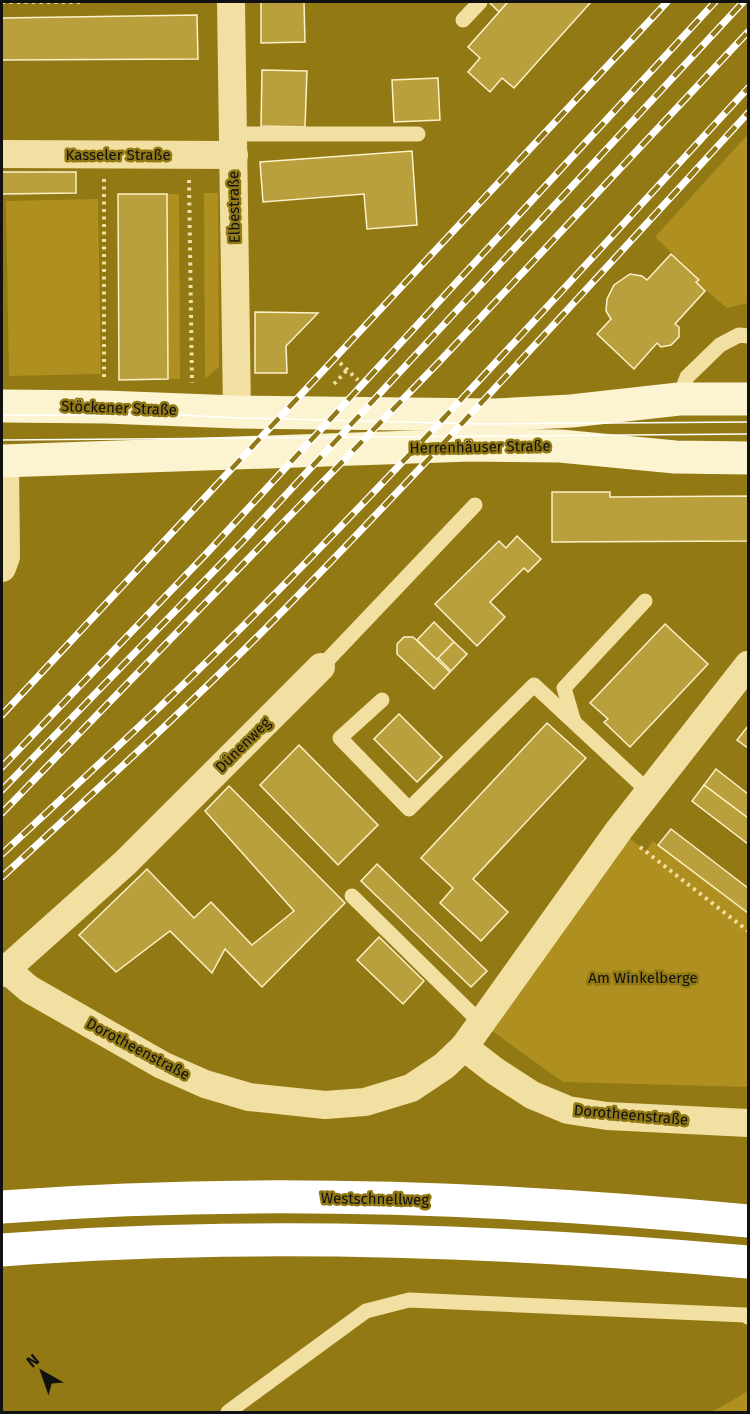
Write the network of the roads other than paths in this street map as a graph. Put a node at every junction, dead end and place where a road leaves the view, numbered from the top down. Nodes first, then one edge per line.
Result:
1 (231, 2) edge
2 (480, 2) edge
3 (463, 20) dead end
4 (418, 134) dead end
5 (234, 145) junction
6 (2, 154) edge
7 (748, 336) edge
8 (679, 399) junction
9 (748, 399) edge
10 (2, 406) edge
11 (237, 412) junction
12 (748, 458) edge
13 (3, 461) edge
14 (475, 505) dead end
15 (2, 568) edge
16 (645, 601) dead end
17 (748, 665) edge
18 (321, 667) joint
19 (382, 700) dead end
20 (574, 722) junction
21 (648, 791) junction
22 (352, 896) dead end
23 (4, 971) edge
24 (481, 1023) junction
25 (464, 1047) junction
26 (748, 1123) edge
27 (2, 1207) edge
28 (748, 1221) edge
29 (2, 1250) edge
30 (748, 1262) edge
31 (748, 1317) edge
32 (228, 1413) edge

1 - 5 street, Elbestraße
2 - 3 lane
4 - 5 lane
5 - 6 street, Kasseler Straße
5 - 11 street, Elbestraße
7 - 8 lane
8 - 9 street
8 - 11 street
10 - 11 street, Stöckener Straße
12 - 13 street, Herrenhäuser Straße
13 - 15 street
14 - 18 lane, Dünenweg
16 - 20 lane
17 - 21 street
18 - 23 street, Dünenweg
19 - 20 lane
20 - 21 lane
21 - 24 street
22 - 24 lane
23 - 25 street, Dorotheenstraße
24 - 25 street
25 - 26 street, Dorotheenstraße
27 - 28 highway, Westschnellweg
29 - 30 highway
31 - 32 lane

